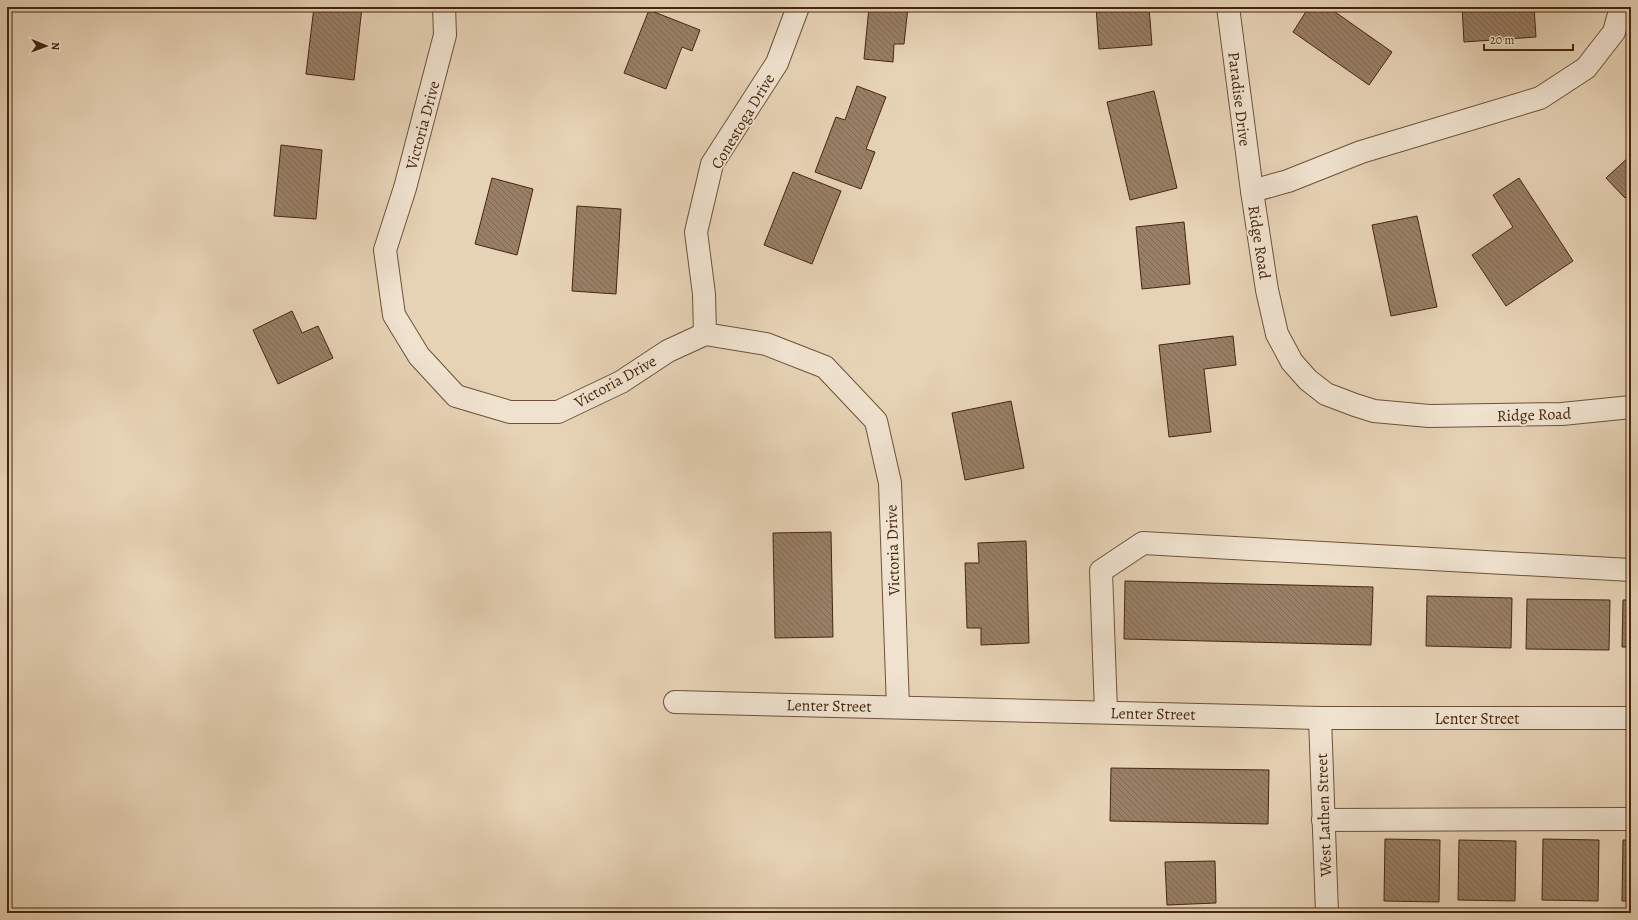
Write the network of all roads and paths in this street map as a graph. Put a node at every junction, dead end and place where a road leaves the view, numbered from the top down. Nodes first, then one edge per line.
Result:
1 (444, 7) edge
2 (798, 7) edge
3 (1228, 7) edge
4 (1621, 7) edge
5 (1252, 191) junction
6 (705, 334) junction
7 (1631, 407) edge
8 (1631, 570) edge
9 (675, 702) dead end
10 (898, 707) junction
11 (1106, 712) junction
12 (1320, 718) junction
13 (1631, 718) edge
14 (1631, 819) edge
15 (1323, 820) junction
16 (1327, 913) edge

1 - 6 street, Victoria Drive
2 - 6 street, Conestoga Drive
3 - 5 street, Paradise Drive
4 - 5 street, Ridge Road
5 - 7 street, Ridge Road
6 - 10 street, Victoria Drive
8 - 11 street
9 - 10 street, Lenter Street
10 - 11 street, Lenter Street
11 - 12 street, Lenter Street
12 - 13 street, Lenter Street
12 - 15 street, West Lathen Street
14 - 15 street
15 - 16 street, West Lathen Street

